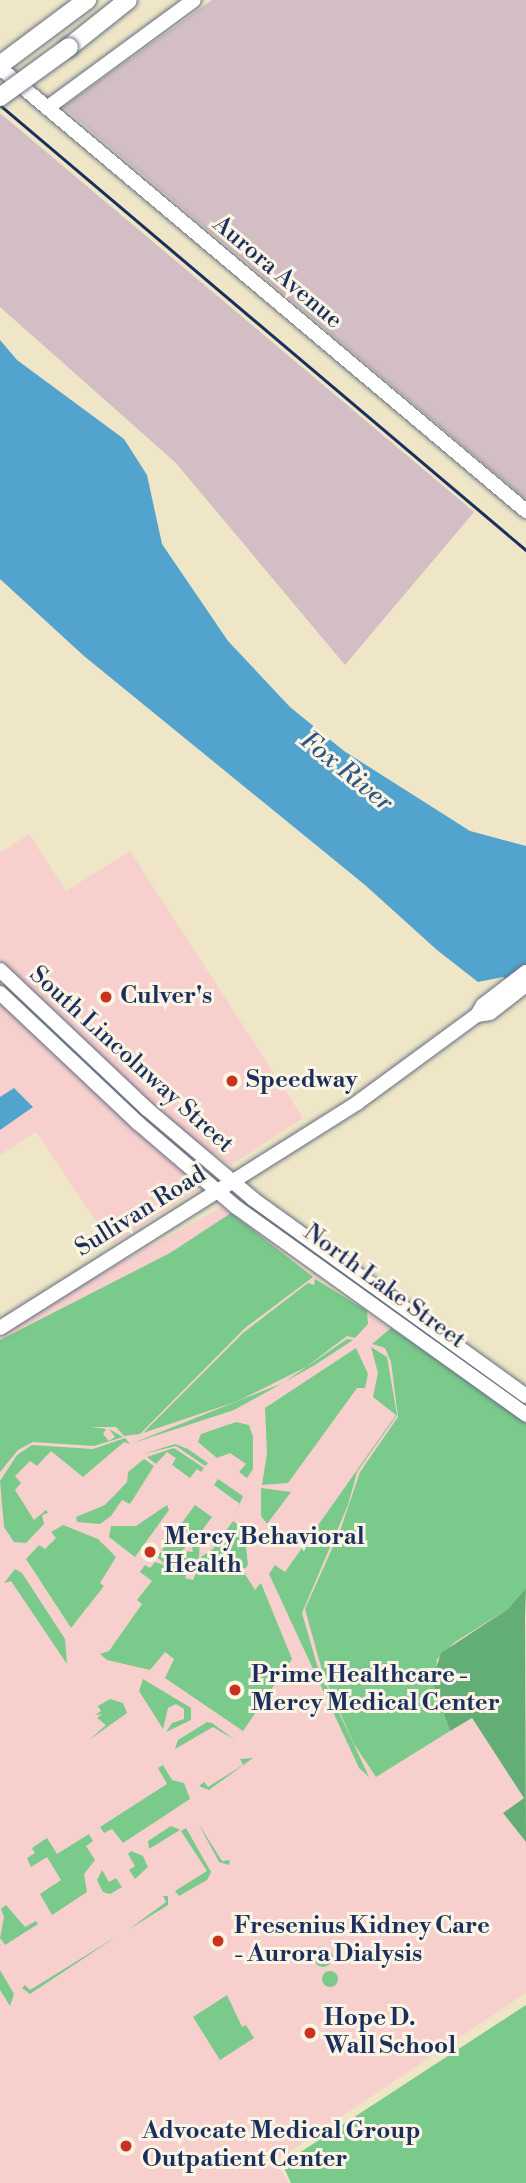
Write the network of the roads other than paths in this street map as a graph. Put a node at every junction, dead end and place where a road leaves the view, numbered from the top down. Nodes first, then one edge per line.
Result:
1 (87, 0) edge
2 (128, 0) edge
3 (194, 0) edge
4 (0, 66) edge
5 (0, 97) edge
6 (47, 107) junction
7 (526, 511) edge
8 (0, 970) edge
9 (526, 972) edge
10 (526, 985) edge
11 (0, 993) edge
12 (483, 1011) junction
13 (233, 1182) junction
14 (218, 1192) junction
15 (0, 1328) edge
16 (526, 1396) edge
17 (526, 1415) edge

1 - 4 highway
2 - 5 highway, bridge
3 - 6 main road
4 - 6 main road, Aurora Avenue
6 - 7 main road, Aurora Avenue
8 - 13 main road, South Lincolnway Street
9 - 12 main road, Sullivan Road
10 - 12 main road, Sullivan Road
11 - 14 main road, South Lincolnway Street
12 - 13 main road, Sullivan Road
13 - 14 main road, Sullivan Road
13 - 16 main road, North Lake Street
14 - 15 main road, Sullivan Road
14 - 17 main road, North Lake Street

